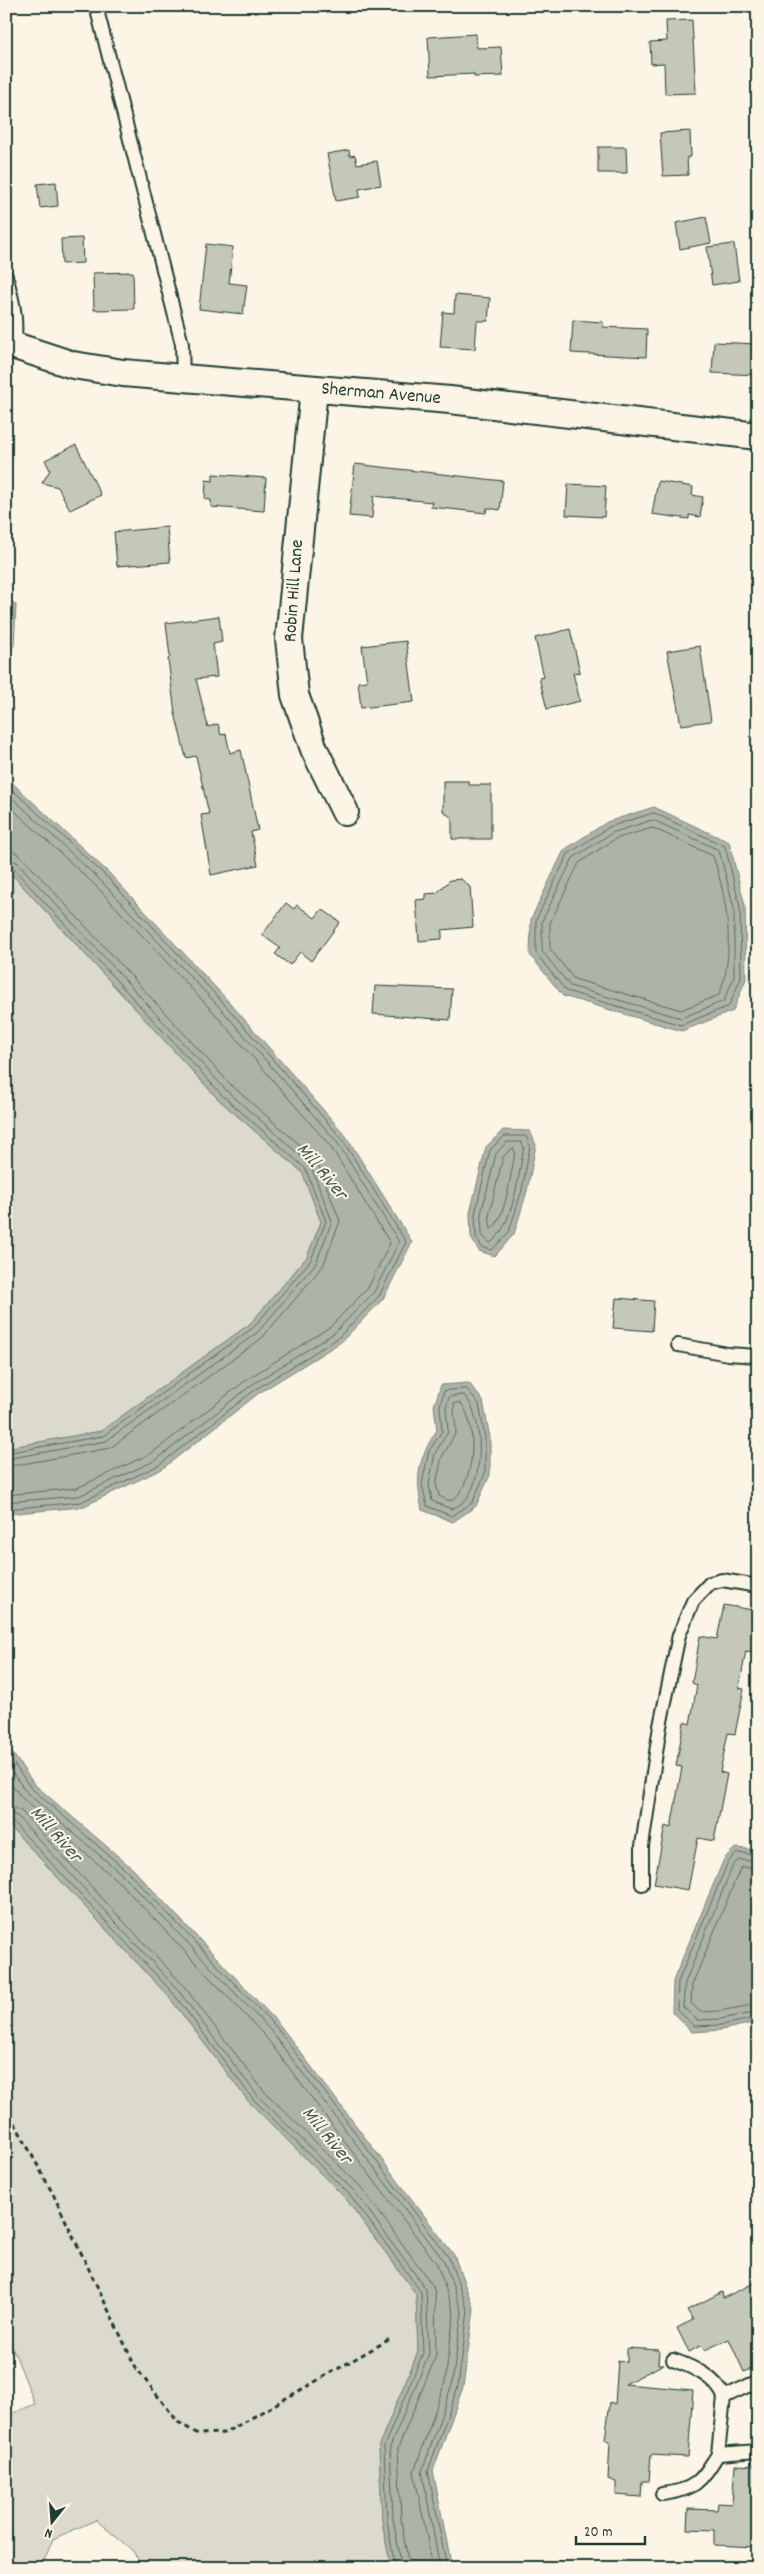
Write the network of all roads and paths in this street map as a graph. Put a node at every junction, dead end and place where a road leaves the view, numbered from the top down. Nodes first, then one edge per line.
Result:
1 (96, 6) edge
2 (6, 276) edge
3 (10, 344) edge
4 (183, 379) junction
5 (314, 390) junction
6 (758, 436) edge
7 (346, 812) dead end
8 (678, 1344) dead end
9 (758, 1356) edge
10 (758, 1586) edge
11 (642, 1884) dead end
12 (6, 2107) edge
13 (390, 2339) dead end
14 (673, 2360) dead end
15 (758, 2382) edge
16 (724, 2397) junction
17 (758, 2451) edge
18 (718, 2454) junction
19 (662, 2494) dead end

1 - 4 lane
2 - 3 lane
3 - 4 street, Sherman Avenue
4 - 5 street, Sherman Avenue
5 - 6 street, Sherman Avenue
5 - 7 street, Robin Hill Lane
8 - 9 lane
10 - 11 lane
12 - 13 path
14 - 16 lane
15 - 16 lane
16 - 18 lane
17 - 18 lane
18 - 19 lane

